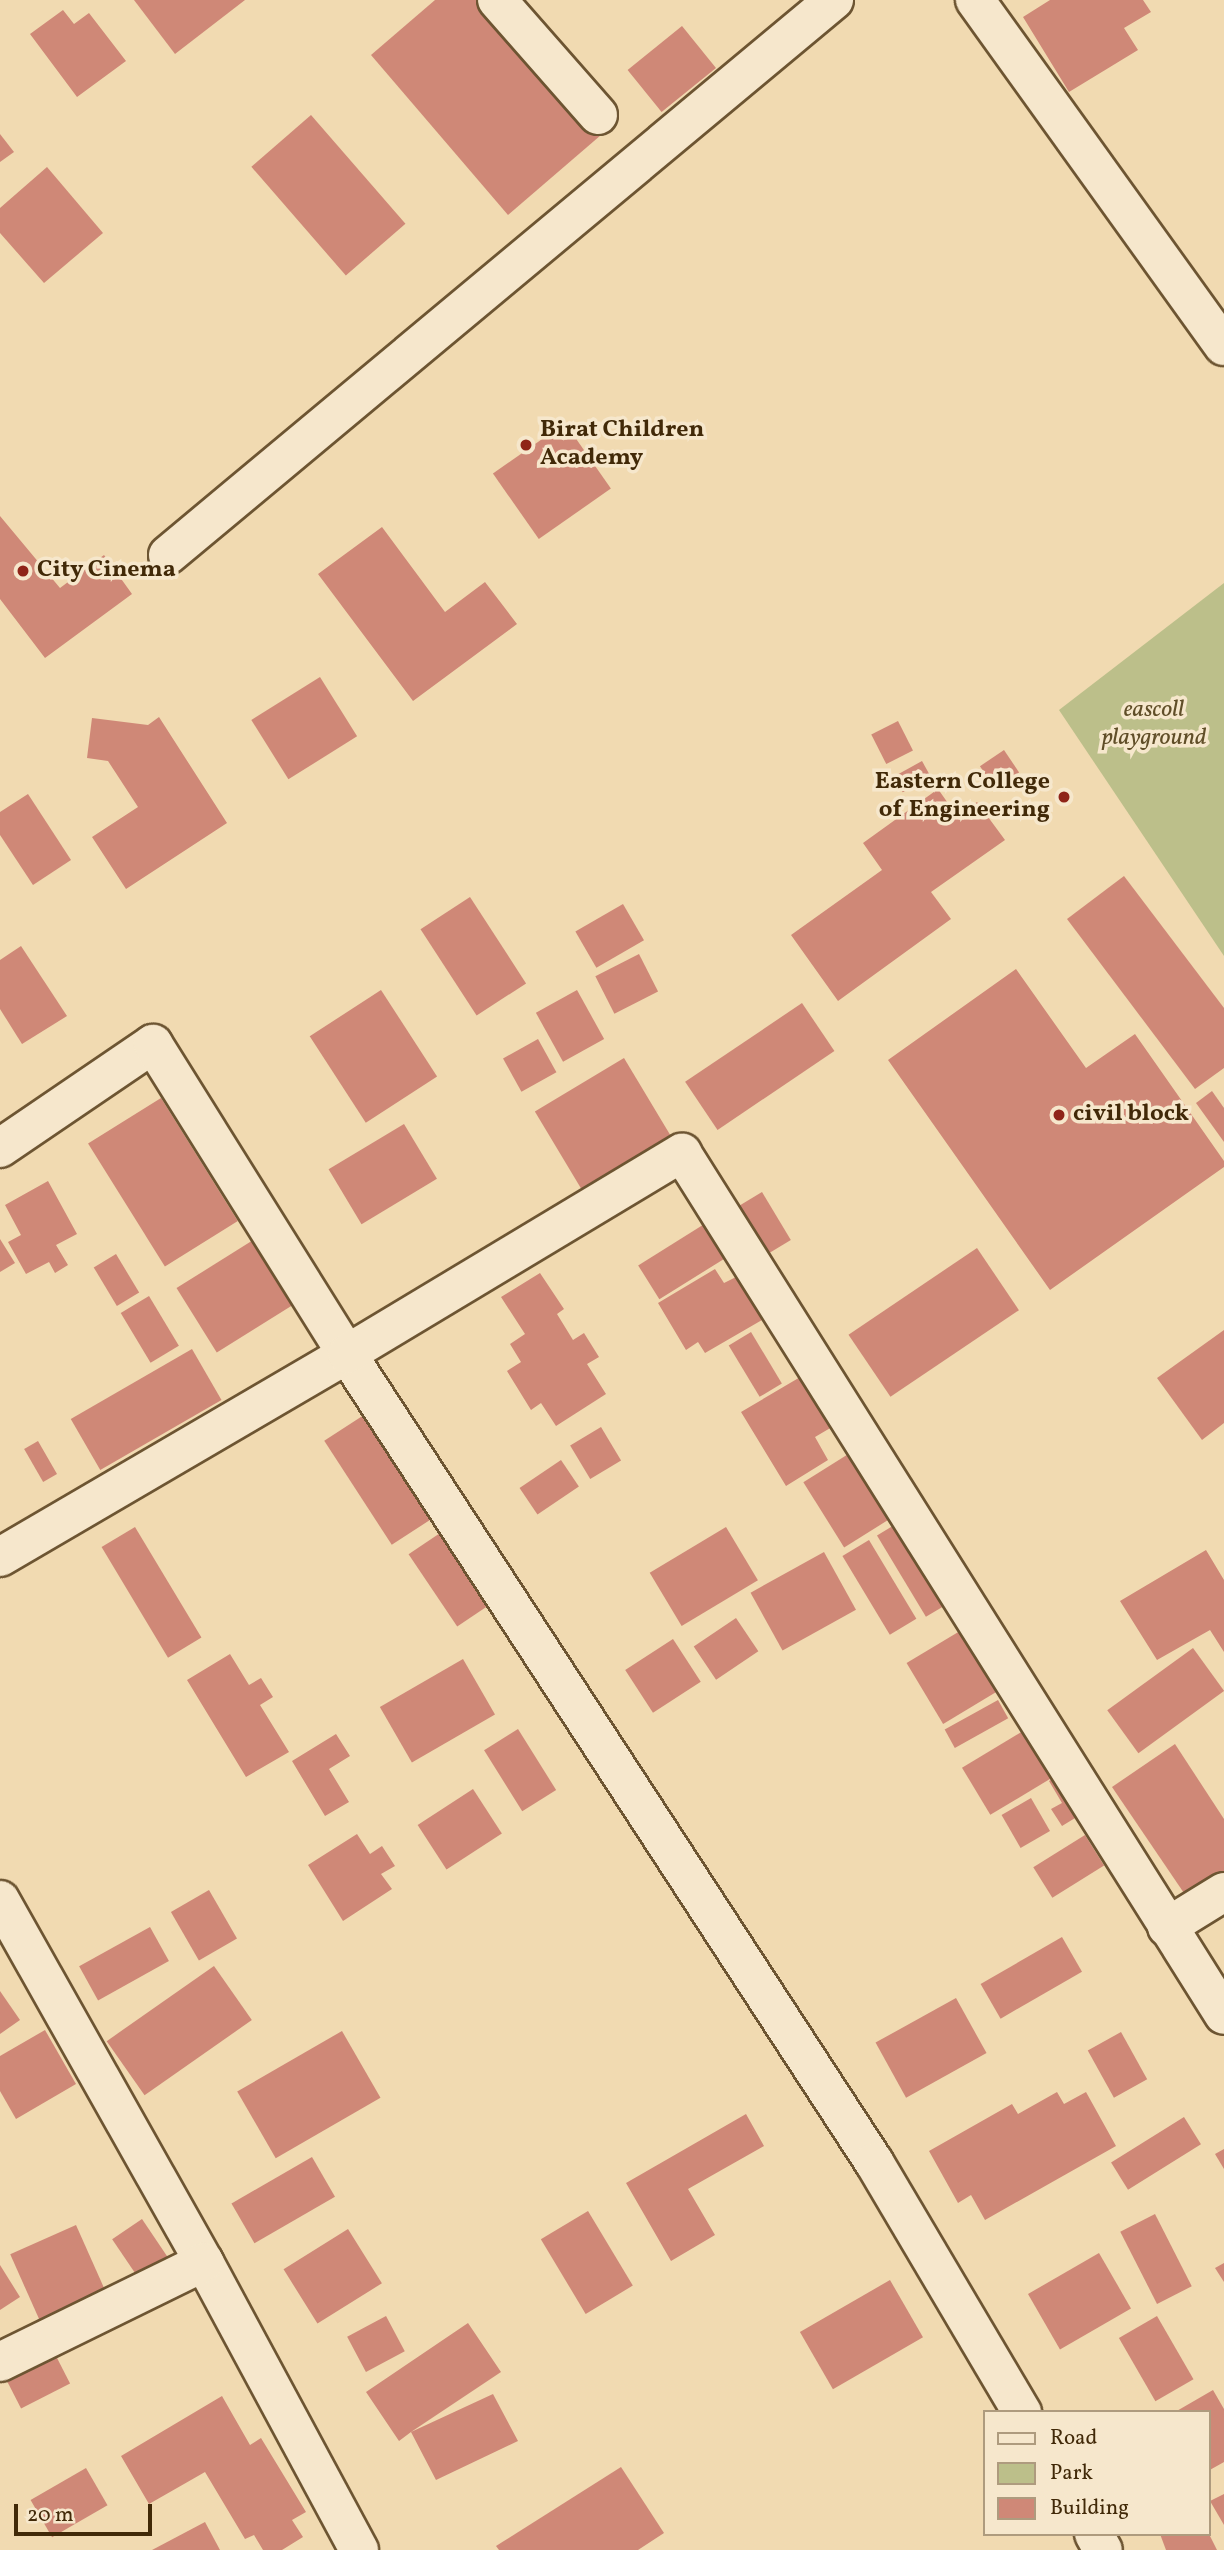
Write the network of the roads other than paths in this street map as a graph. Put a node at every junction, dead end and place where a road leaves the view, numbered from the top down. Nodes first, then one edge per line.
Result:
1 (497, 0) edge
2 (834, 0) edge
3 (975, 0) edge
4 (598, 115) dead end
5 (1224, 346) edge
6 (168, 555) dead end
7 (0, 1148) edge
8 (347, 1354) junction
9 (0, 1557) edge
10 (1224, 1892) edge
11 (0, 1900) edge
12 (1167, 1927) junction
13 (1224, 2015) edge
14 (204, 2262) junction
15 (0, 2362) edge
16 (1020, 2410) edge
17 (359, 2550) edge

1 - 4 street
2 - 6 street
3 - 5 street
7 - 8 street
8 - 9 street
8 - 12 street
8 - 16 street
10 - 12 street
11 - 14 street
12 - 13 street
14 - 15 street
14 - 17 street

